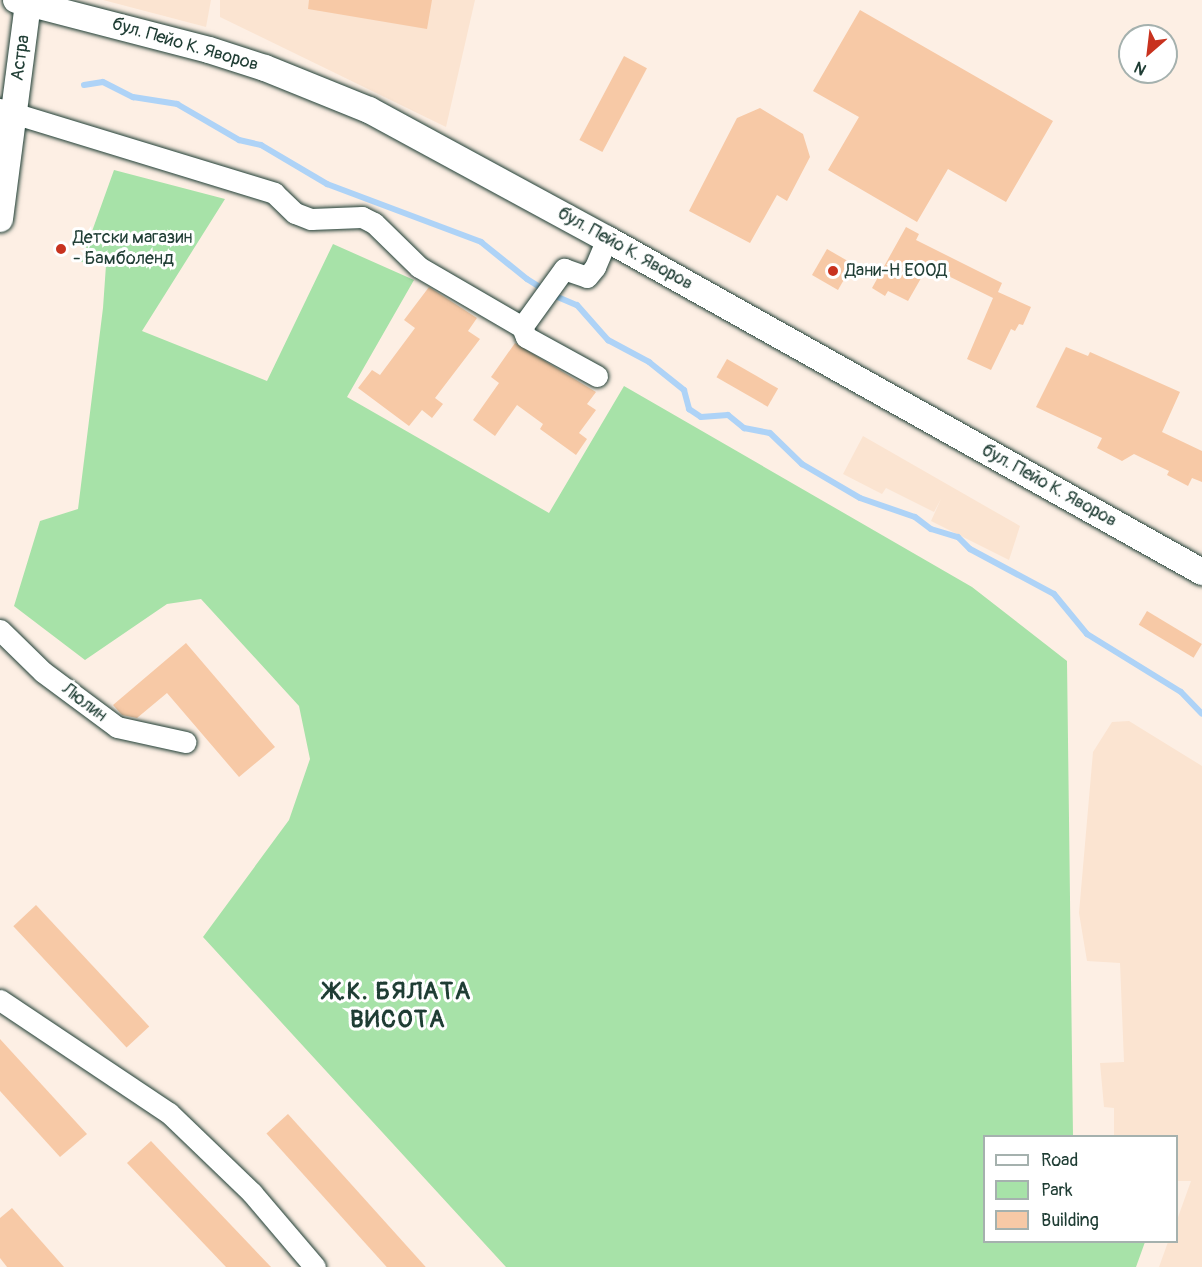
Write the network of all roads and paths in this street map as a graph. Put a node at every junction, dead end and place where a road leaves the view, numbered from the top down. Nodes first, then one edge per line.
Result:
1 (22, 2) edge
2 (7, 110) edge
3 (0, 219) edge
4 (607, 239) junction
5 (527, 319) junction
6 (597, 376) dead end
7 (1202, 572) edge
8 (0, 630) edge
9 (185, 742) dead end
10 (0, 1000) edge
11 (315, 1267) edge

1 - 2 street, Астра
1 - 4 street, бул. Пейо К. Яворов
2 - 3 street, Астра
2 - 5 street
4 - 5 street
4 - 7 street, бул. Пейо К. Яворов
5 - 6 street
8 - 9 street, Люлин
10 - 11 street

